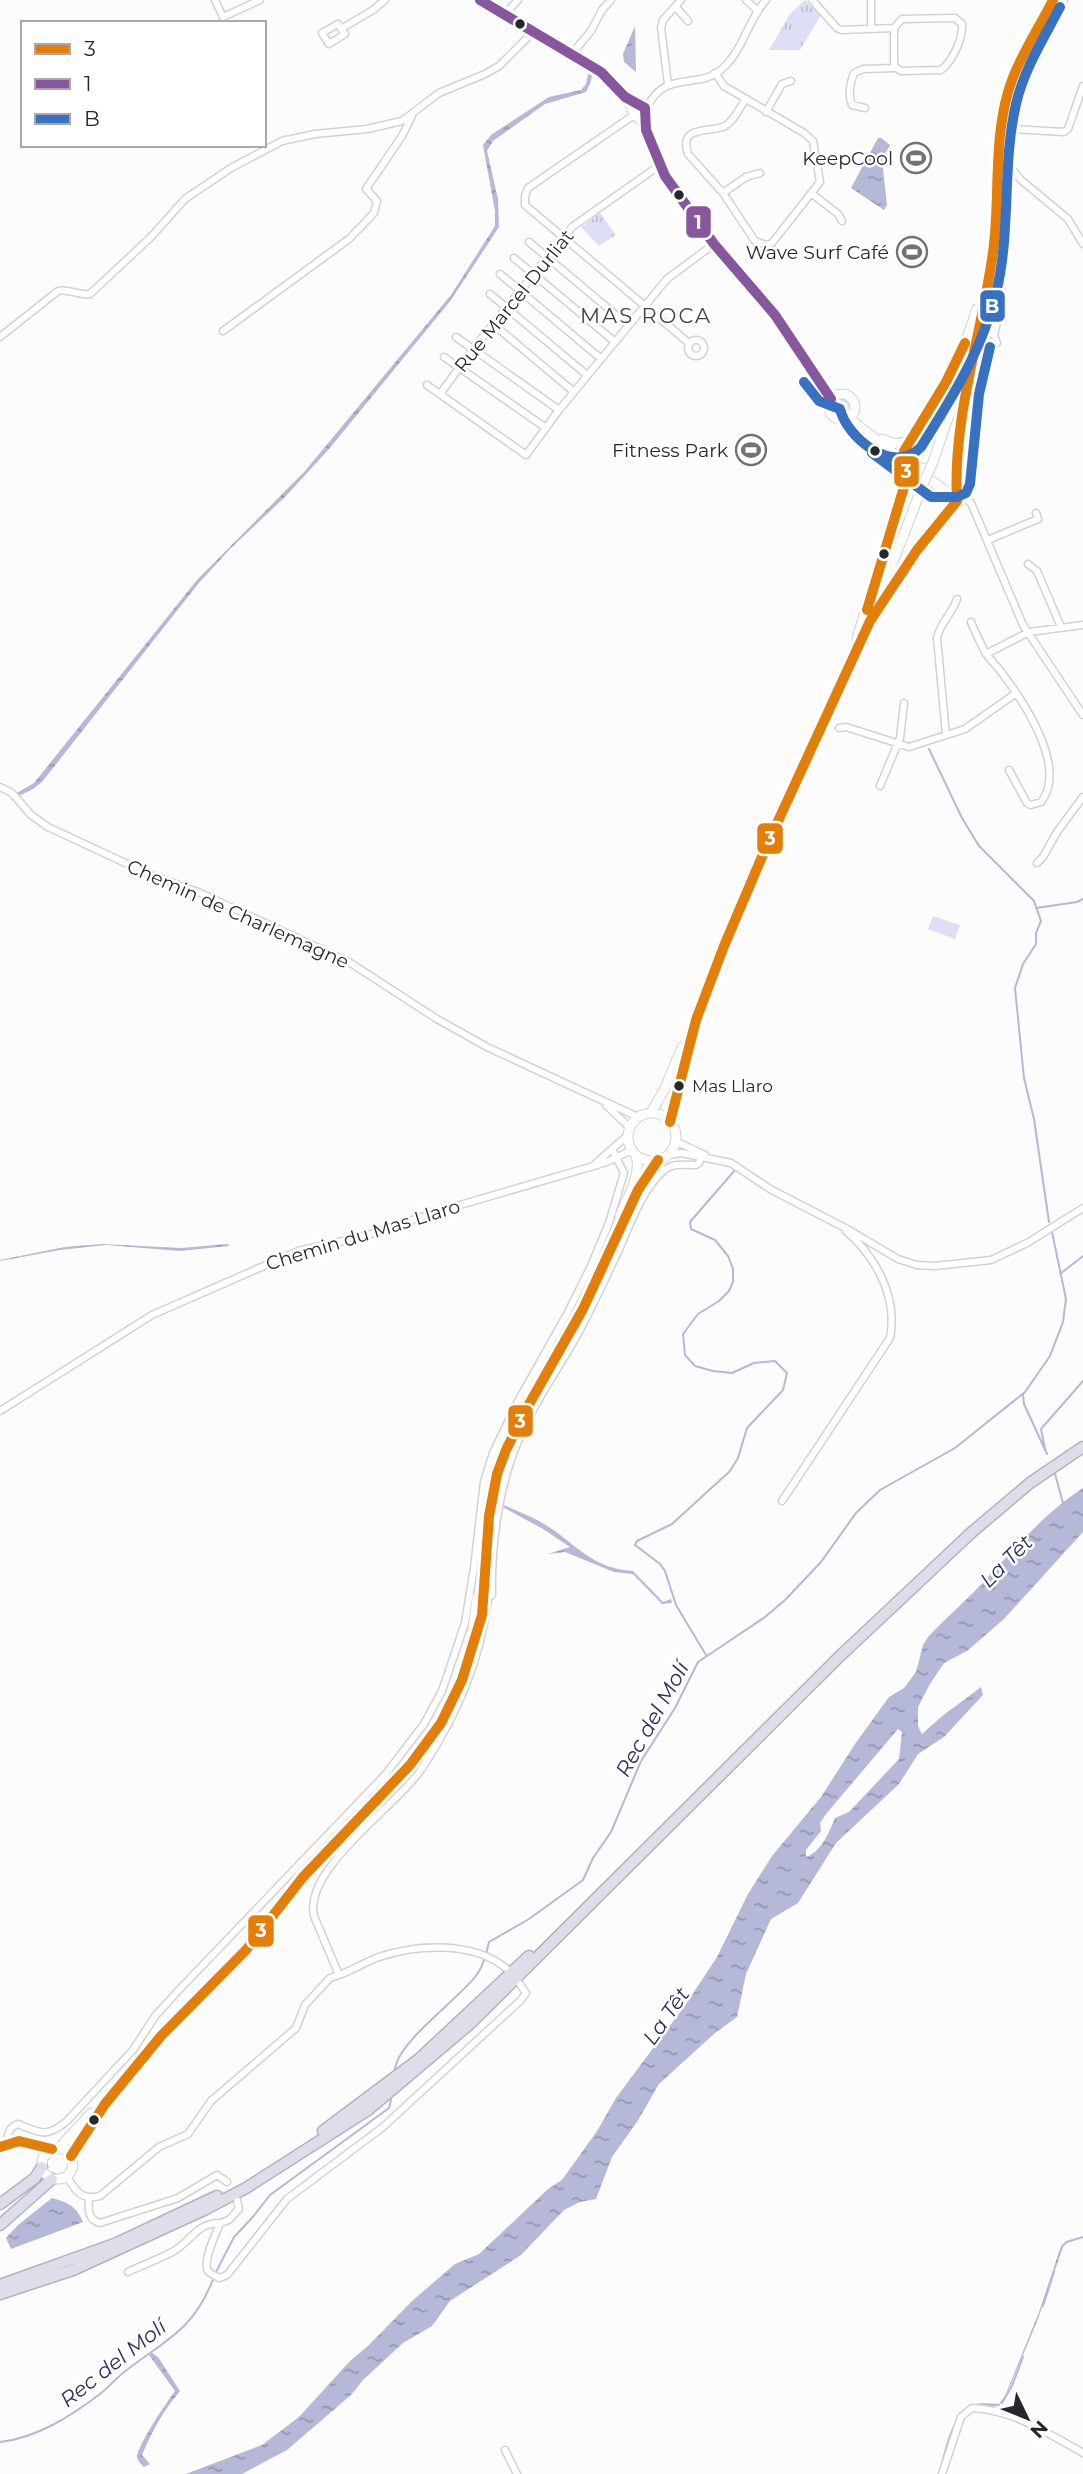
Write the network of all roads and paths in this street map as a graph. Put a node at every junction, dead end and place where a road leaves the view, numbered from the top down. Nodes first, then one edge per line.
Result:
1 (215, 0) edge
2 (260, 0) edge
3 (385, 0) edge
4 (480, 0) edge
5 (518, 0) edge
6 (611, 0) edge
7 (681, 0) edge
8 (746, 0) edge
9 (766, 0) edge
10 (812, 0) edge
11 (871, 0) edge
12 (1050, 0) edge
13 (1064, 0) edge
14 (247, 3) edge
15 (676, 8) junction
16 (757, 10) junction
17 (504, 15) junction
18 (688, 21) dead end
19 (894, 28) junction
20 (341, 29) dead end
21 (871, 29) junction
22 (533, 32) junction
23 (571, 55) junction
24 (895, 68) junction
25 (715, 73) junction
26 (791, 81) dead end
27 (668, 84) junction
28 (1083, 86) edge
29 (745, 100) junction
30 (1074, 107) junction
31 (865, 108) dead end
32 (640, 110) junction
33 (1083, 111) edge
34 (766, 112) junction
35 (413, 114) junction
36 (1012, 129) junction
37 (660, 165) junction
38 (1012, 169) junction
39 (760, 173) dead end
40 (723, 193) junction
41 (811, 193) junction
42 (842, 221) dead end
43 (564, 239) junction
44 (528, 242) dead end
45 (714, 244) junction
46 (1083, 244) edge
47 (514, 258) dead end
48 (548, 258) junction
49 (500, 274) dead end
50 (534, 274) junction
51 (985, 290) junction
52 (520, 291) junction
53 (490, 294) dead end
54 (645, 305) junction
55 (507, 307) junction
56 (493, 324) junction
57 (628, 325) junction
58 (222, 331) dead end
59 (0, 337) edge
60 (456, 337) dead end
61 (615, 342) junction
62 (997, 343) dead end
63 (690, 344) dead end
64 (473, 349) junction
65 (444, 357) dead end
66 (600, 358) junction
67 (459, 367) junction
68 (587, 375) junction
69 (427, 385) dead end
70 (573, 392) junction
71 (440, 394) junction
72 (835, 397) junction
73 (559, 410) junction
74 (852, 415) junction
75 (546, 428) junction
76 (880, 439) junction
77 (909, 440) junction
78 (904, 458) junction
79 (925, 465) junction
80 (907, 477) junction
81 (921, 486) junction
82 (951, 488) junction
83 (1036, 513) dead end
84 (988, 540) junction
85 (1027, 564) dead end
86 (957, 598) dead end
87 (870, 621) junction
88 (971, 622) dead end
89 (1083, 625) edge
90 (1061, 627) junction
91 (1029, 632) junction
92 (854, 645) junction
93 (986, 654) junction
94 (1016, 694) junction
95 (904, 703) dead end
96 (1083, 715) edge
97 (839, 728) dead end
98 (946, 735) junction
99 (898, 745) junction
100 (1009, 770) dead end
101 (880, 786) dead end
102 (0, 787) edge
103 (1083, 797) edge
104 (1037, 863) dead end
105 (592, 1097) junction
106 (651, 1113) junction
107 (638, 1117) junction
108 (670, 1122) junction
109 (629, 1131) junction
110 (675, 1140) junction
111 (634, 1152) junction
112 (614, 1153) junction
113 (667, 1154) junction
114 (701, 1155) junction
115 (658, 1160) junction
116 (1083, 1208) edge
117 (837, 1223) junction
118 (0, 1411) edge
119 (1083, 1438) edge
120 (1083, 1447) edge
121 (782, 1501) dead end
122 (485, 1599) junction
123 (507, 1969) dead end
124 (339, 1975) junction
125 (519, 1983) dead end
126 (3, 2146) edge
127 (54, 2149) junction
128 (71, 2156) junction
129 (42, 2163) junction
130 (67, 2176) junction
131 (52, 2179) junction
132 (227, 2182) dead end
133 (89, 2199) junction
134 (237, 2200) dead end
135 (0, 2204) edge
136 (220, 2223) junction
137 (0, 2225) edge
138 (128, 2272) dead end
139 (0, 2285) edge
140 (0, 2294) edge
141 (505, 2450) dead end
142 (1083, 2454) edge
143 (517, 2474) edge
144 (942, 2474) edge

1 - 14 street
2 - 14 street
3 - 20 street
4 - 17 main road
5 - 17 street
6 - 23 street
7 - 15 street
8 - 16 street
9 - 16 street
10 - 21 street
11 - 21 street
12 - 51 main road
13 - 36 street
15 - 18 street
15 - 27 street
16 - 25 street
17 - 22 main road
19 - 21 street
19 - 24 street
19 - 24 street
22 - 23 main road
22 - 35 street
23 - 32 main road
24 - 31 street
25 - 27 street
25 - 29 street
26 - 34 street
27 - 32 street
28 - 30 street
29 - 34 street
29 - 40 street
30 - 33 street
30 - 36 street
32 - 37 main road
32 - 43 street
34 - 41 street
35 - 58 street
35 - 59 street
36 - 38 street
37 - 43 street, Rue Marcel Durliat
37 - 45 main road
38 - 46 street
38 - 62 street
39 - 40 street
40 - 41 street
41 - 42 street
43 - 48 street, Rue Marcel Durliat
43 - 54 street
44 - 48 street
45 - 54 street
45 - 72 main road
47 - 50 street
48 - 50 street, Rue Marcel Durliat
48 - 57 street
49 - 52 street
50 - 52 street, Rue Marcel Durliat
50 - 61 street
51 - 77 main road
51 - 79 main road
51 - 82 main road
52 - 55 street, Rue Marcel Durliat
52 - 66 street
53 - 55 street
54 - 57 street
54 - 63 street
55 - 56 street, Rue Marcel Durliat
55 - 68 street
56 - 64 street, Rue Marcel Durliat
56 - 70 street
57 - 61 street
60 - 64 street
61 - 66 street
64 - 67 street, Rue Marcel Durliat
64 - 73 street
65 - 67 street
66 - 68 street
67 - 71 street, Rue Marcel Durliat
67 - 75 street
68 - 70 street
69 - 71 street
70 - 73 street
71 - 75 street
72 - 74 main road
72 - 74 main road
73 - 75 street
74 - 76 main road
74 - 78 main road
76 - 77 main road
76 - 78 main road
77 - 78 main road
78 - 79 main road
78 - 80 main road
79 - 80 main road
79 - 81 main road, bridge
79 - 82 main road
80 - 92 main road
81 - 87 main road
81 - 92 main road
82 - 84 street
82 - 87 main road
83 - 84 street
84 - 91 street
85 - 90 street
86 - 98 street
87 - 108 main road
88 - 93 street
89 - 90 street
90 - 91 street
91 - 93 street
91 - 96 street
92 - 106 main road
93 - 94 street
94 - 98 street
94 - 100 street
95 - 99 street
97 - 99 street
98 - 99 street
99 - 101 street
102 - 105 street, Chemin de Charlemagne
103 - 104 street
105 - 107 street, Chemin de Charlemagne
105 - 109 street, Chemin de Charlemagne
106 - 107 main road
106 - 108 main road
107 - 109 main road
108 - 110 main road
109 - 111 main road
109 - 112 street
110 - 113 main road
110 - 114 street
111 - 112 street
111 - 115 main road
111 - 127 main road
112 - 118 street, Chemin du Mas Llaro
112 - 126 street
113 - 114 street
113 - 115 main road
114 - 117 street
114 - 122 street
115 - 122 main road
116 - 117 street
117 - 121 street
119 - 139 highway
120 - 140 highway
122 - 124 street
122 - 128 main road
123 - 124 street
124 - 133 street
125 - 136 street
126 - 127 main road
126 - 129 main road
127 - 128 main road
127 - 129 main road
128 - 130 main road
129 - 131 main road
129 - 135 highway
130 - 131 main road
130 - 133 street
131 - 137 highway
132 - 133 street
134 - 136 street
136 - 138 street
141 - 143 street
142 - 144 street

